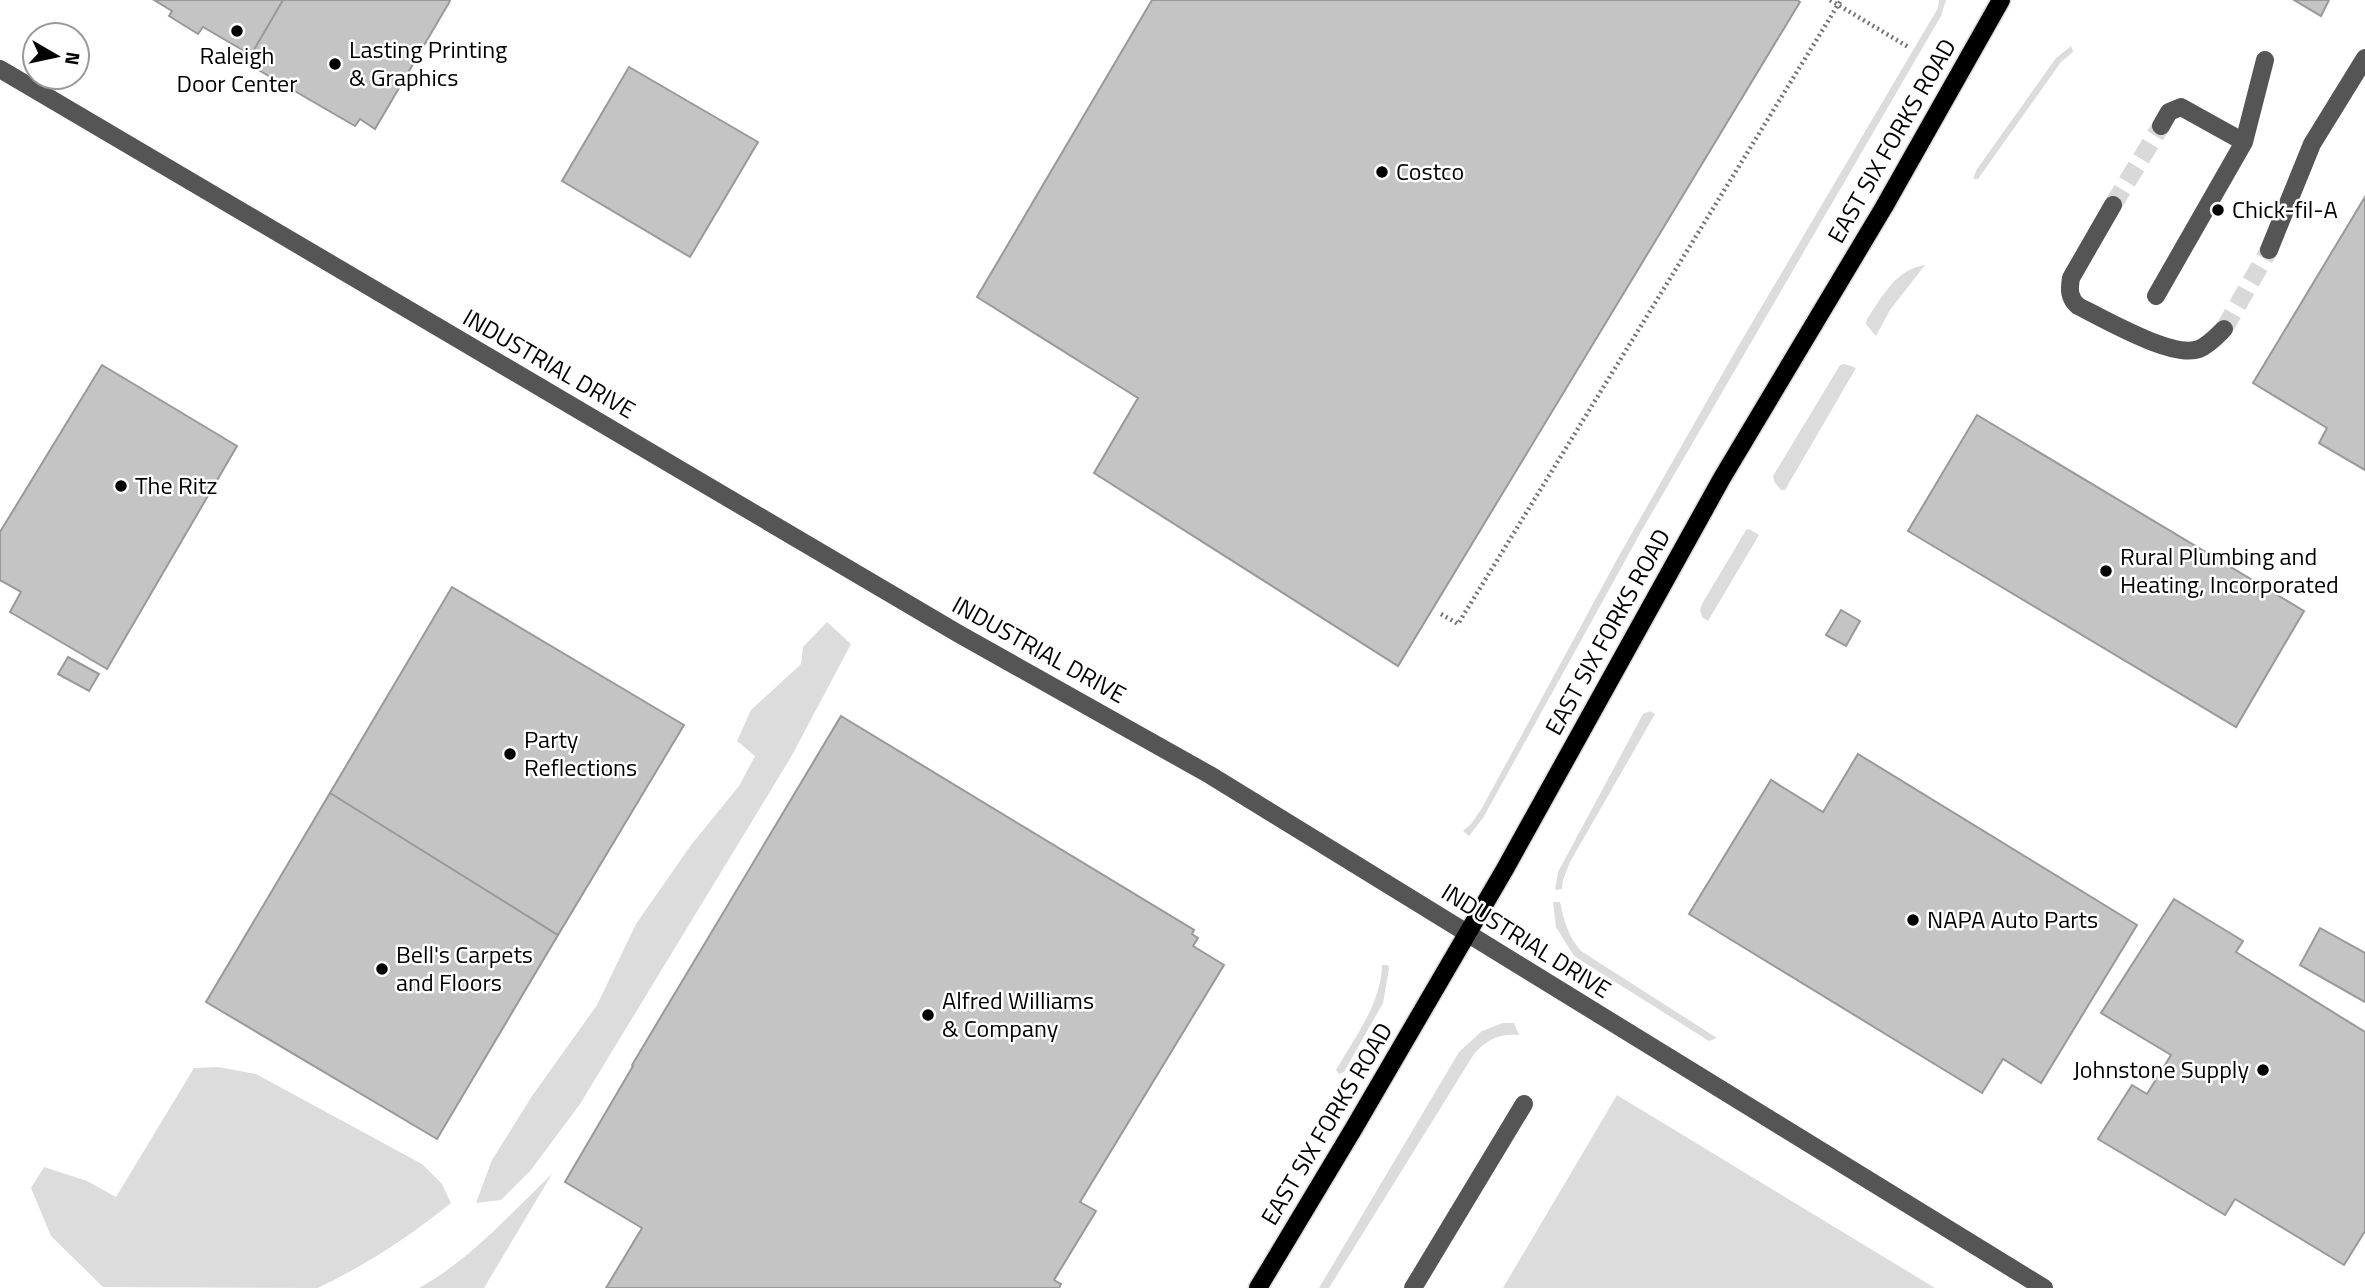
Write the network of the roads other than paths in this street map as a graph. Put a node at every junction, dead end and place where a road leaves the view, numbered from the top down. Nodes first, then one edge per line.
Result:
1 (2001, 0) edge
2 (2365, 58) edge
3 (2265, 60) dead end
4 (0, 69) edge
5 (2161, 126) tunnel mouth
6 (2244, 142) junction
7 (2113, 205) tunnel mouth
8 (2269, 250) tunnel mouth
9 (2156, 296) dead end
10 (2224, 329) tunnel mouth
11 (1467, 933) junction
12 (1524, 1104) dead end
13 (1258, 1288) edge
14 (1413, 1288) edge
15 (2044, 1288) edge

1 - 11 main road, EAST SIX FORKS ROAD
2 - 8 street
3 - 6 street
4 - 11 street, INDUSTRIAL DRIVE
5 - 6 street
6 - 9 street
7 - 10 street
11 - 13 main road, EAST SIX FORKS ROAD
11 - 15 street, INDUSTRIAL DRIVE
12 - 14 street

